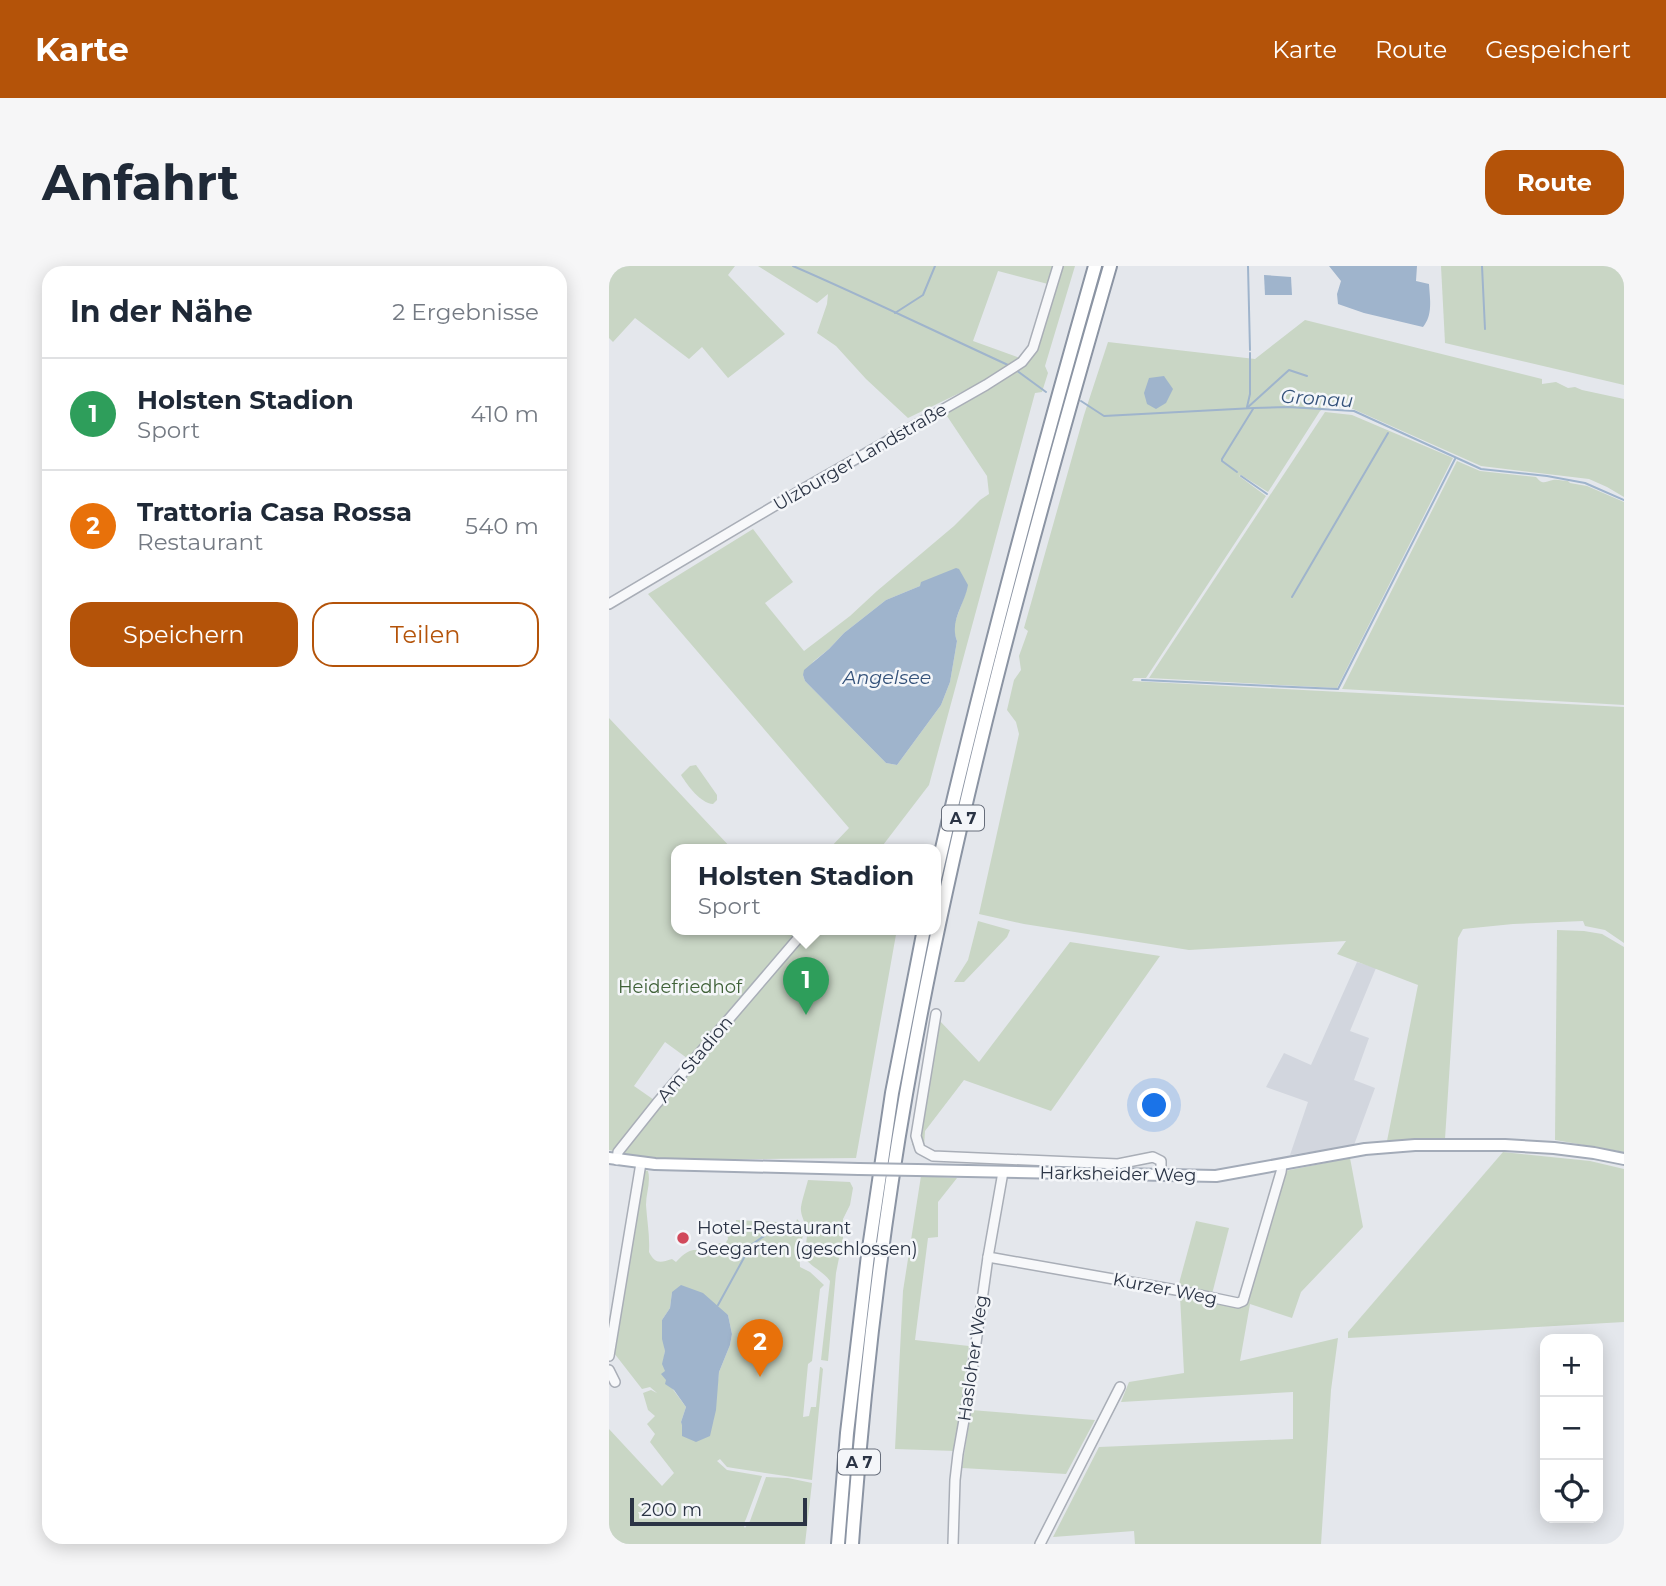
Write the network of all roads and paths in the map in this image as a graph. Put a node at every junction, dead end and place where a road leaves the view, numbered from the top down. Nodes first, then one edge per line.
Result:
1 (1058, 266) edge
2 (1095, 266) edge
3 (1110, 266) edge
4 (609, 604) edge
5 (941, 856) edge
6 (941, 922) edge
7 (801, 935) edge
8 (923, 935) edge
9 (938, 935) edge
10 (936, 1014) dead end
11 (613, 1159) edge
12 (1624, 1159) edge
13 (641, 1163) junction
14 (1282, 1165) junction
15 (1003, 1172) junction
16 (1161, 1176) junction
17 (988, 1257) junction
18 (609, 1356) edge
19 (609, 1370) edge
20 (615, 1382) dead end
21 (1120, 1387) dead end
22 (838, 1544) edge
23 (852, 1544) edge
24 (953, 1544) edge
25 (1040, 1544) edge

1 - 4 street, Ulzburger Landstraße
2 - 5 highway, A 7
3 - 6 highway, A 7
7 - 11 street, Am Stadion
8 - 22 highway, A 7
9 - 23 highway, A 7
10 - 16 street
11 - 13 main road, Harksheider Weg
12 - 14 main road, Harksheider Weg
13 - 15 main road, Harksheider Weg, bridge
13 - 18 street
14 - 16 main road, Harksheider Weg
14 - 17 street, Kurzer Weg
15 - 16 main road, Harksheider Weg
15 - 17 street, Hasloher Weg
17 - 24 street, Hasloher Weg
19 - 20 street
21 - 25 street

